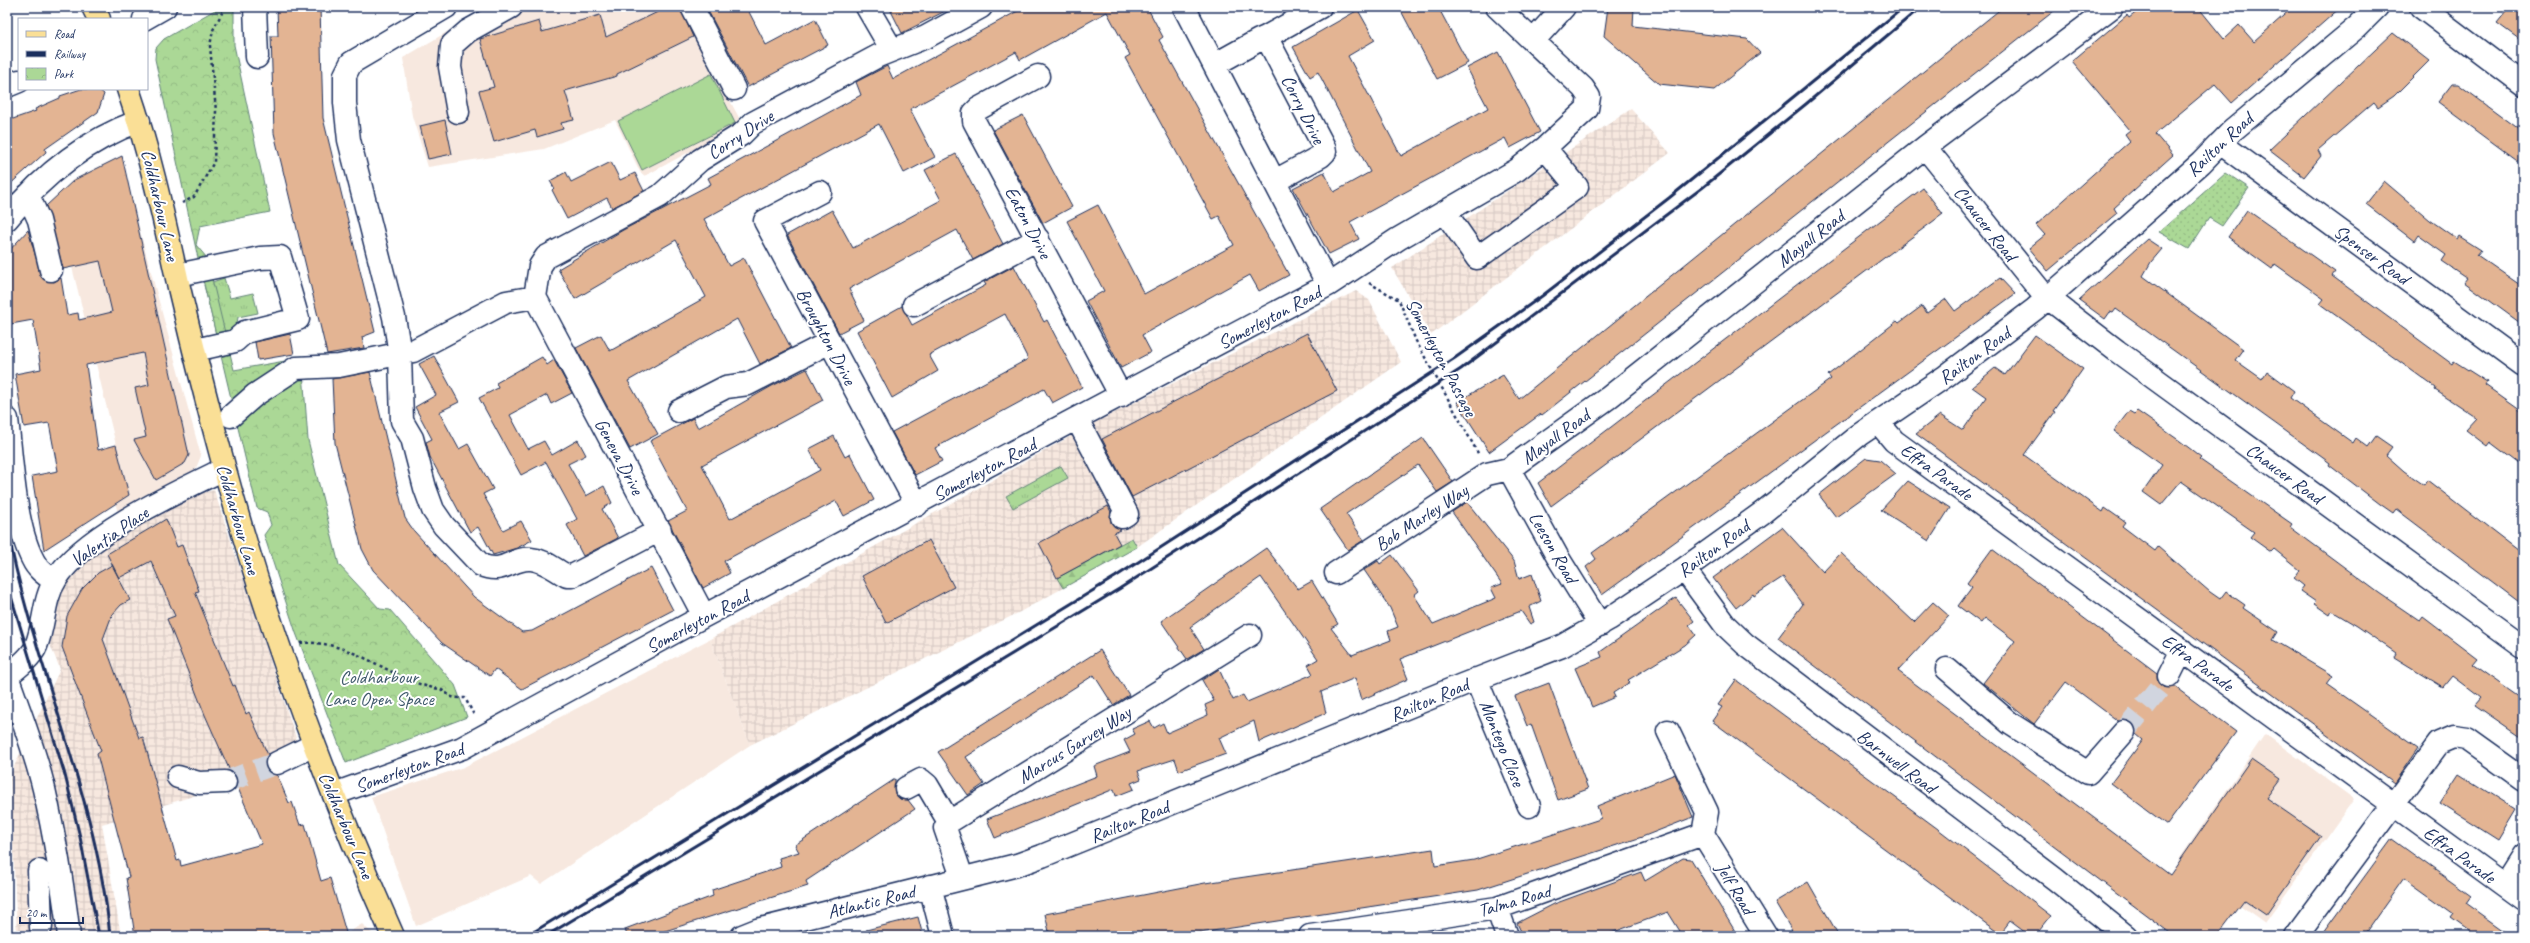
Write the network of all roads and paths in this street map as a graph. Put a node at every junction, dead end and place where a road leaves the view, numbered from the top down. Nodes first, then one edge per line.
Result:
1 (93, 7) edge
2 (165, 7) edge
3 (226, 7) edge
4 (255, 7) edge
5 (446, 7) edge
6 (511, 7) edge
7 (692, 7) edge
8 (867, 7) edge
9 (981, 7) edge
10 (1184, 7) edge
11 (1320, 7) edge
12 (1497, 7) edge
13 (1564, 7) edge
14 (2112, 7) edge
15 (2376, 7) edge
16 (2421, 7) edge
17 (98, 18) edge
18 (146, 18) edge
19 (1266, 37) junction
20 (1533, 41) junction
21 (892, 50) junction
22 (257, 57) dead end
23 (1214, 65) junction
24 (1038, 76) dead end
25 (18, 81) edge
26 (2523, 84) edge
27 (7, 86) edge
28 (734, 89) dead end
29 (128, 90) edge
30 (458, 112) dead end
31 (139, 121) junction
32 (2220, 143) junction
33 (1925, 147) junction
34 (1545, 148) junction
35 (1275, 181) junction
36 (820, 192) dead end
37 (28, 195) junction
38 (182, 204) dead end
39 (1445, 212) junction
40 (7, 219) edge
41 (1038, 239) junction
42 (1360, 265) junction
43 (51, 270) dead end
44 (177, 275) junction
45 (1328, 286) junction
46 (535, 297) junction
47 (2048, 298) junction
48 (914, 305) dead end
49 (830, 342) junction
50 (195, 350) junction
51 (400, 354) junction
52 (2523, 365) edge
53 (1121, 396) junction
54 (679, 411) dead end
55 (231, 416) dead end
56 (7, 419) edge
57 (1077, 419) junction
58 (1878, 422) junction
59 (224, 469) junction
60 (1510, 469) junction
61 (1488, 474) junction
62 (917, 505) junction
63 (1122, 517) dead end
64 (660, 530) junction
65 (1684, 570) junction
66 (1336, 573) dead end
67 (54, 581) junction
68 (704, 616) junction
69 (1600, 625) junction
70 (1250, 635) dead end
71 (296, 643) dead end
72 (2523, 646) edge
73 (2182, 650) junction
74 (1947, 669) dead end
75 (7, 676) edge
76 (2169, 676) tunnel mouth
77 (1476, 679) junction
78 (474, 715) dead end
79 (1668, 731) dead end
80 (2124, 732) tunnel mouth
81 (314, 745) junction
82 (277, 763) tunnel mouth
83 (178, 777) dead end
84 (2523, 779) edge
85 (225, 782) tunnel mouth
86 (906, 788) dead end
87 (334, 794) junction
88 (2393, 805) junction
89 (1529, 806) dead end
90 (949, 822) junction
91 (1705, 837) junction
92 (2523, 855) edge
93 (39, 871) dead end
94 (962, 877) junction
95 (2504, 885) junction
96 (930, 886) junction
97 (2523, 899) edge
98 (1496, 908) junction
99 (68, 930) edge
100 (41, 932) edge
101 (1318, 935) edge
102 (393, 936) edge
103 (744, 936) edge
104 (943, 936) edge
105 (1507, 936) edge
106 (1766, 936) edge
107 (2126, 936) edge
108 (2296, 936) edge

1 - 17 main road
2 - 18 street
3 - 38 path
4 - 22 street
5 - 51 street
6 - 30 street
7 - 28 street
8 - 21 street
9 - 21 street, Corry Drive
10 - 23 street
11 - 19 street
12 - 20 street
13 - 20 street
14 - 33 street, Mayall Road
15 - 32 street, Railton Road
16 - 26 street
19 - 23 street
19 - 35 street, Corry Drive
20 - 34 street, Somerleyton Road
21 - 46 street, Corry Drive
23 - 35 street
24 - 41 street, Eaton Drive
25 - 27 street
29 - 31 main road, Coldharbour Lane
31 - 37 street
31 - 44 main road, Coldharbour Lane
32 - 47 street, Railton Road
32 - 52 street, Spenser Road
33 - 47 street, Chaucer Road
33 - 60 street, Mayall Road
34 - 39 street, Somerleyton Road
34 - 39 street
35 - 45 street
36 - 49 street, Broughton Drive
37 - 40 street
37 - 43 street
39 - 42 street, Somerleyton Road
41 - 48 street
41 - 53 street, Eaton Drive
42 - 45 street, Somerleyton Road
42 - 61 path, Somerleyton Passage
44 - 50 main road, Coldharbour Lane
44 - 50 street
45 - 53 street, Somerleyton Road
46 - 51 street
46 - 64 street, Geneva Drive
47 - 58 street, Railton Road
47 - 72 street, Chaucer Road
49 - 54 street
49 - 62 street, Broughton Drive
50 - 59 main road, Coldharbour Lane
51 - 55 street
51 - 64 street
53 - 57 street, Somerleyton Road
56 - 67 street
57 - 62 street, Somerleyton Road
57 - 63 street
58 - 65 street, Railton Road
58 - 73 street, Effra Parade
59 - 67 street, Valentia Place
59 - 81 main road, Coldharbour Lane
60 - 61 street, Bob Marley Way
60 - 69 street, Leeson Road
61 - 66 street, Bob Marley Way
62 - 68 street, Somerleyton Road
64 - 68 street, Geneva Drive
65 - 69 street, Railton Road
65 - 107 street, Barnwell Road
67 - 75 street, Valentia Place
68 - 87 street, Somerleyton Road
69 - 77 street, Railton Road
70 - 90 street, Marcus Garvey Way
71 - 78 path
73 - 76 street
73 - 88 street, Effra Parade
74 - 80 street
75 - 99 street
77 - 89 street, Montego Close
77 - 94 street, Railton Road
79 - 91 street
81 - 82 street
81 - 87 main road, Coldharbour Lane
83 - 85 street
84 - 88 street
86 - 90 street
87 - 102 main road, Coldharbour Lane
88 - 95 street, Effra Parade
88 - 108 street
90 - 94 street
91 - 98 street, Talma Road
91 - 106 street, Jelf Road
92 - 95 street
93 - 100 street
94 - 96 street, Railton Road
95 - 97 street, Effra Parade
96 - 103 street, Atlantic Road
96 - 104 street
98 - 101 street, Talma Road
98 - 105 street
99 - 100 street

